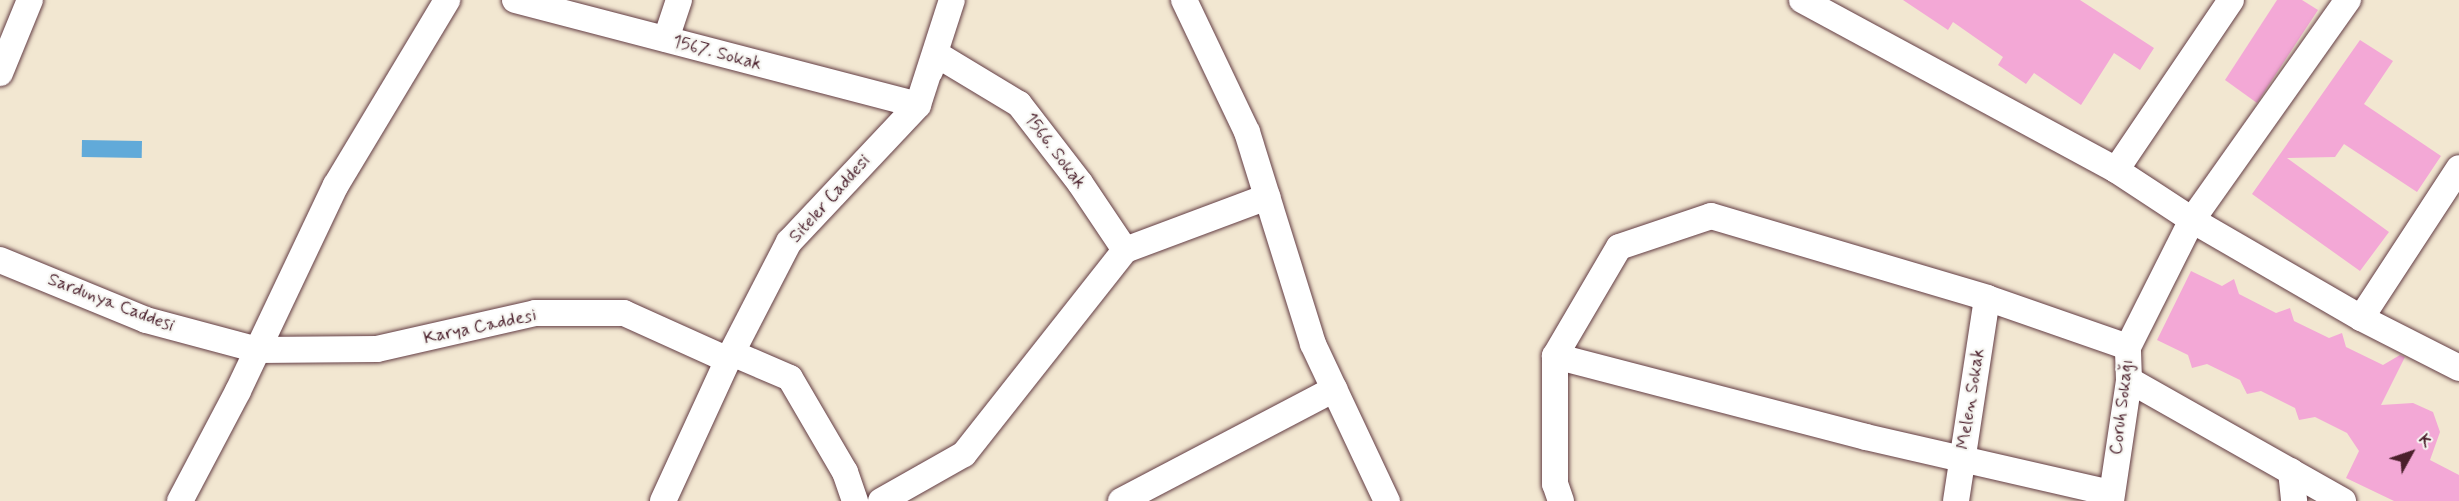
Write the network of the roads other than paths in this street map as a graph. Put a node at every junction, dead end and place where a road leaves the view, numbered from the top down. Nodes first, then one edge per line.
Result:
1 (30, 0) edge
2 (447, 0) edge
3 (515, 0) edge
4 (679, 0) edge
5 (952, 0) edge
6 (1184, 0) edge
7 (1802, 0) edge
8 (2231, 0) edge
9 (2348, 0) edge
10 (666, 39) junction
11 (0, 73) edge
12 (918, 105) junction
13 (2459, 168) edge
14 (2116, 170) junction
15 (1267, 197) junction
16 (2192, 220) junction
17 (1125, 250) junction
18 (0, 260) edge
19 (1987, 298) junction
20 (2361, 318) junction
21 (2128, 347) junction
22 (258, 350) junction
23 (730, 357) junction
24 (1555, 357) junction
25 (2459, 368) edge
26 (2129, 380) junction
27 (1334, 389) junction
28 (1961, 459) junction
29 (2291, 471) junction
30 (2111, 497) edge
31 (180, 501) edge
32 (663, 501) edge
33 (855, 501) edge
34 (881, 501) edge
35 (1121, 501) edge
36 (1387, 501) edge
37 (1561, 501) edge
38 (1956, 501) edge
39 (2294, 501) edge
40 (2343, 501) edge

1 - 11 street
2 - 22 street
3 - 10 street, 1567. Sokak
4 - 10 street
5 - 12 street, Siteler Caddesi
6 - 15 street
7 - 14 street
8 - 14 street
9 - 16 street, Coruh Sokağı
10 - 12 street, 1567. Sokak
12 - 17 street, 1566. Sokak
12 - 23 street, Siteler Caddesi
13 - 20 street
14 - 16 street
15 - 17 street
15 - 27 street
16 - 20 street
16 - 21 street, Coruh Sokağı
17 - 34 street
18 - 22 street, Sardunya Caddesi
19 - 21 street
19 - 24 street
19 - 28 street, Melen Sokak
20 - 25 street
21 - 26 street, Coruh Sokağı
22 - 23 street, Karya Caddesi
22 - 31 street
23 - 32 street, Siteler Caddesi
23 - 33 street, Karya Caddesi
24 - 28 street
24 - 37 street
26 - 29 street
26 - 30 street, Coruh Sokağı
27 - 35 street
27 - 36 street
28 - 30 street
28 - 38 street, Melen Sokak
29 - 39 street
29 - 40 street

